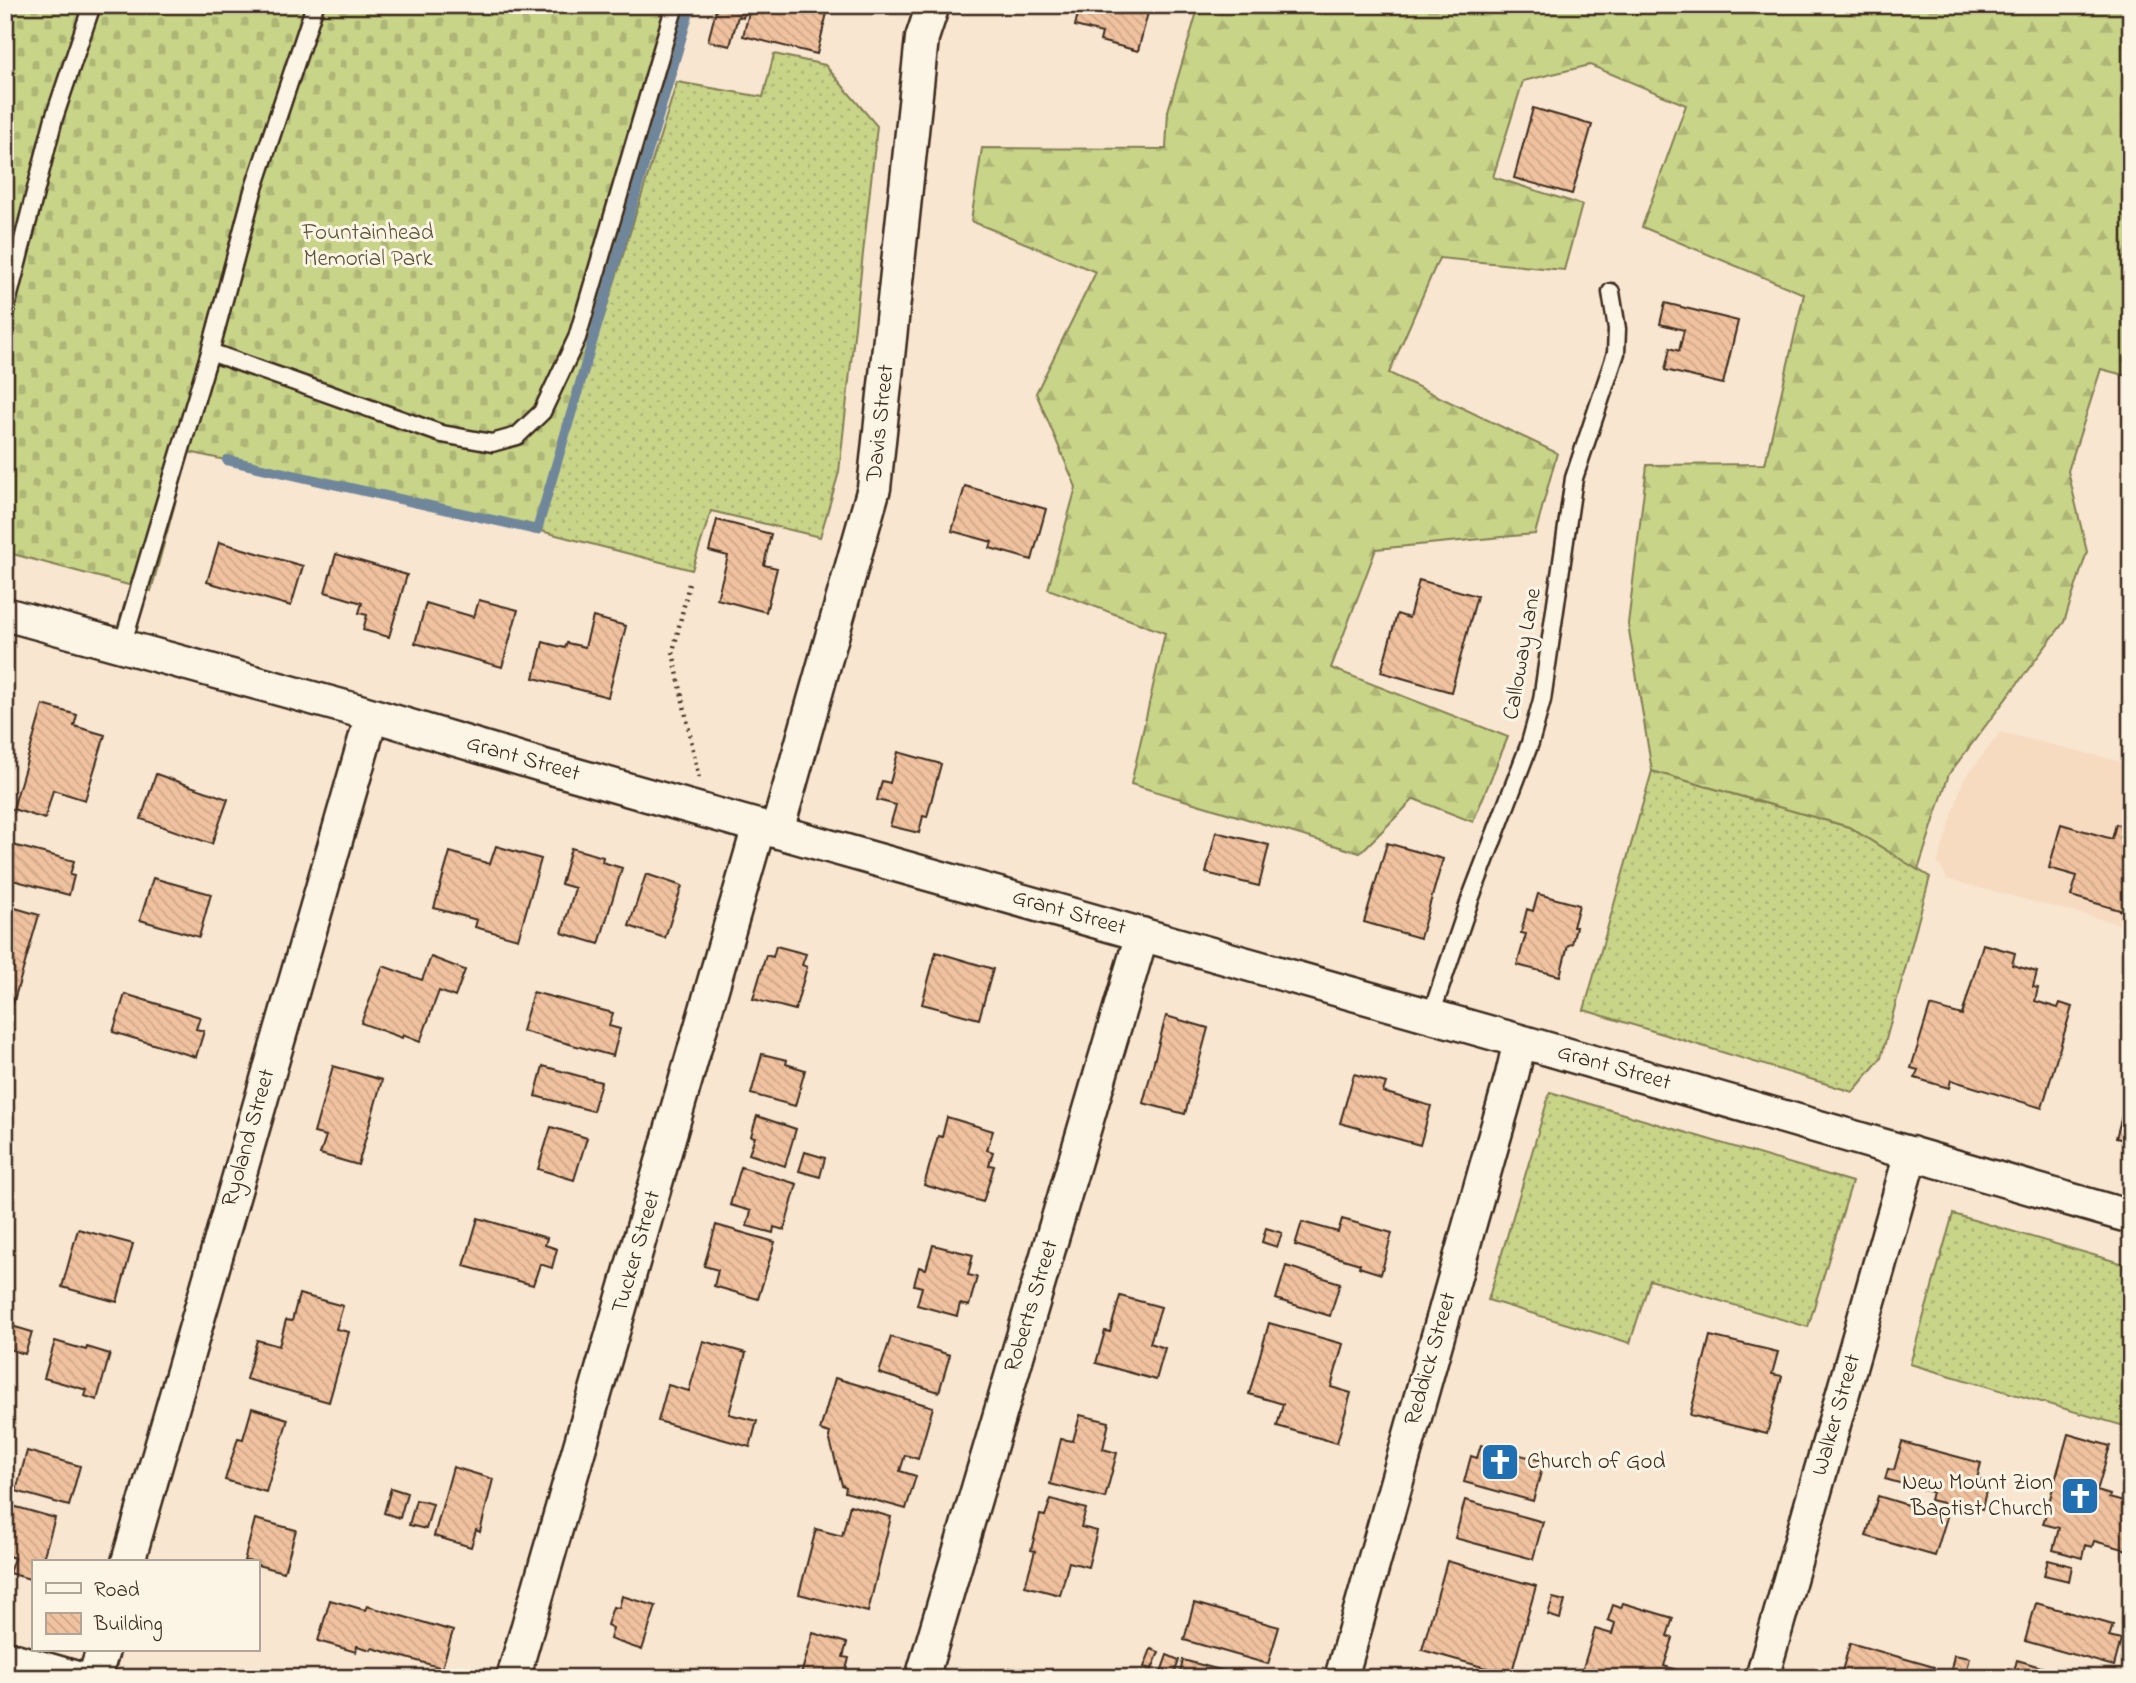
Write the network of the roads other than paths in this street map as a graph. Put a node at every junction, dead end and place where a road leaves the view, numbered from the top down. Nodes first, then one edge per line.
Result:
1 (92, 5) edge
2 (315, 5) edge
3 (675, 5) edge
4 (933, 5) edge
5 (1611, 292) dead end
6 (5, 311) edge
7 (210, 352) junction
8 (5, 614) edge
9 (122, 646) junction
10 (372, 715) junction
11 (768, 829) junction
12 (1142, 934) junction
13 (1431, 1015) junction
14 (1520, 1041) junction
15 (1911, 1153) junction
16 (2131, 1217) edge
17 (129, 1560) edge
18 (102, 1652) edge
19 (5, 1657) edge
20 (77, 1678) edge
21 (94, 1678) edge
22 (513, 1678) edge
23 (922, 1678) edge
24 (1341, 1678) edge
25 (1762, 1678) edge

1 - 6 lane
2 - 7 lane
3 - 7 lane
4 - 11 street, Davis Street
5 - 13 lane, Calloway Lane
7 - 9 lane
8 - 9 street, Grant Street
9 - 10 street, Grant Street
10 - 11 street, Grant Street
10 - 17 street, Ryoland Street
11 - 12 street, Grant Street
11 - 22 street, Tucker Street
12 - 13 street, Grant Street
12 - 23 street, Roberts Street
13 - 14 street, Grant Street
14 - 15 street, Grant Street
14 - 24 street, Reddick Street
15 - 16 street, Grant Street
15 - 25 street, Walker Street
18 - 21 street
19 - 20 street

